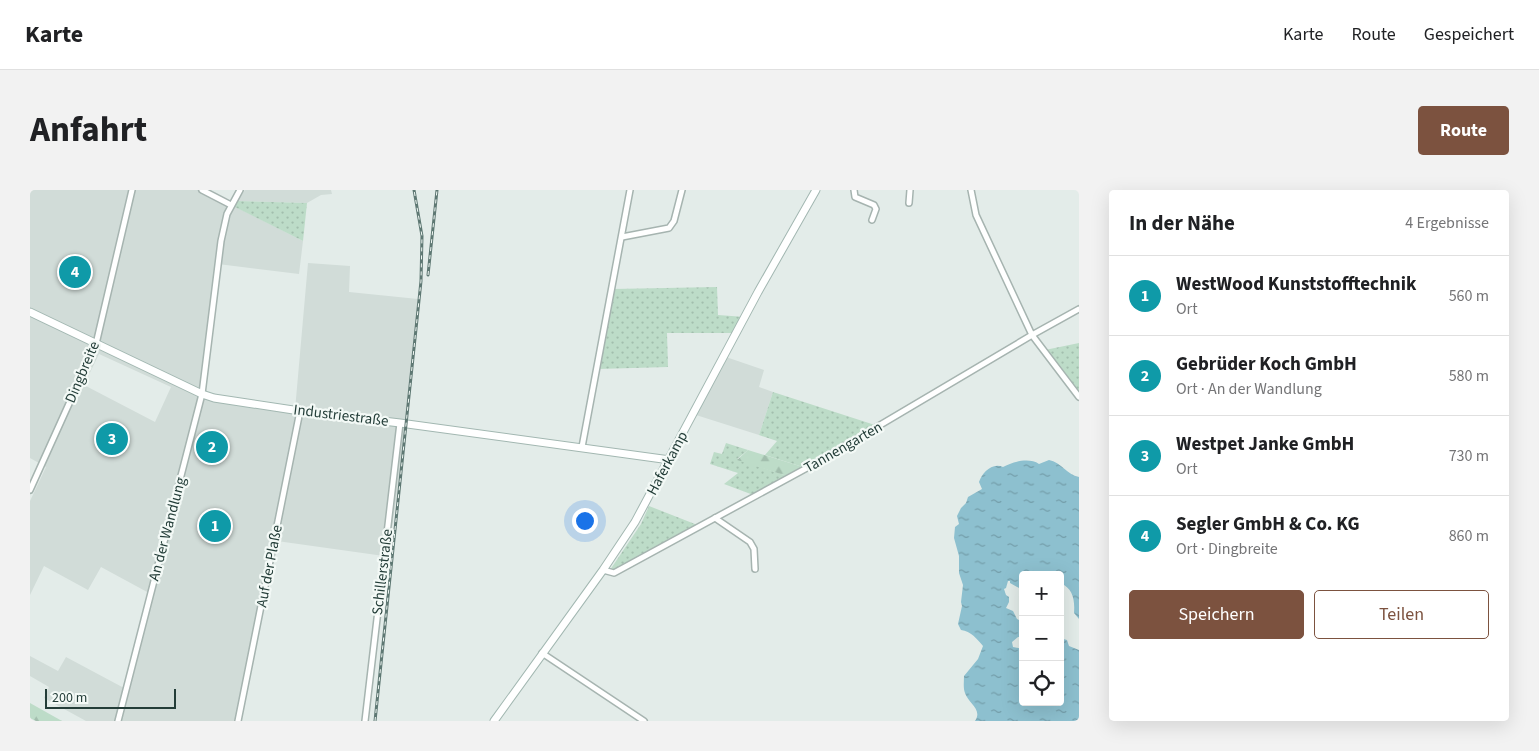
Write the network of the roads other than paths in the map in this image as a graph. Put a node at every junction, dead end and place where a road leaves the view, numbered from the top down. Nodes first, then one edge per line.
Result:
1 (132, 190) edge
2 (202, 190) edge
3 (240, 190) edge
4 (630, 190) edge
5 (682, 190) edge
6 (816, 190) edge
7 (854, 190) edge
8 (910, 190) edge
9 (971, 190) edge
10 (909, 203) dead end
11 (231, 205) junction
12 (872, 220) dead end
13 (622, 237) junction
14 (1079, 309) edge
15 (30, 312) edge
16 (1032, 335) junction
17 (96, 344) junction
18 (202, 394) junction
19 (1079, 397) edge
20 (300, 411) junction
21 (400, 422) junction
22 (582, 447) junction
23 (670, 460) junction
24 (30, 490) edge
25 (715, 518) junction
26 (755, 569) dead end
27 (602, 570) junction
28 (542, 653) junction
29 (118, 721) edge
30 (238, 721) edge
31 (364, 721) edge
32 (494, 721) edge
33 (644, 721) edge

1 - 17 street, Dingbreite
2 - 11 street
3 - 11 street, An der Wandlung
4 - 13 street
5 - 13 street
6 - 23 street, Haferkamp
7 - 12 street
8 - 10 street
9 - 16 street
11 - 18 street, An der Wandlung
13 - 22 street
14 - 16 street, Tannengarten
15 - 17 street, Industriestraße
16 - 19 street
16 - 25 street, Tannengarten
17 - 18 street, Industriestraße
17 - 24 street, Dingbreite
18 - 20 street, Industriestraße
18 - 29 street, An der Wandlung
20 - 21 street, Industriestraße
20 - 30 street, Auf der Plaße
21 - 22 street, Industriestraße
21 - 31 street, Schillerstraße
22 - 23 street, Industriestraße
23 - 27 street, Haferkamp
25 - 26 street
25 - 27 street, Tannengarten
27 - 28 street, Haferkamp
28 - 32 street, Haferkamp
28 - 33 street

